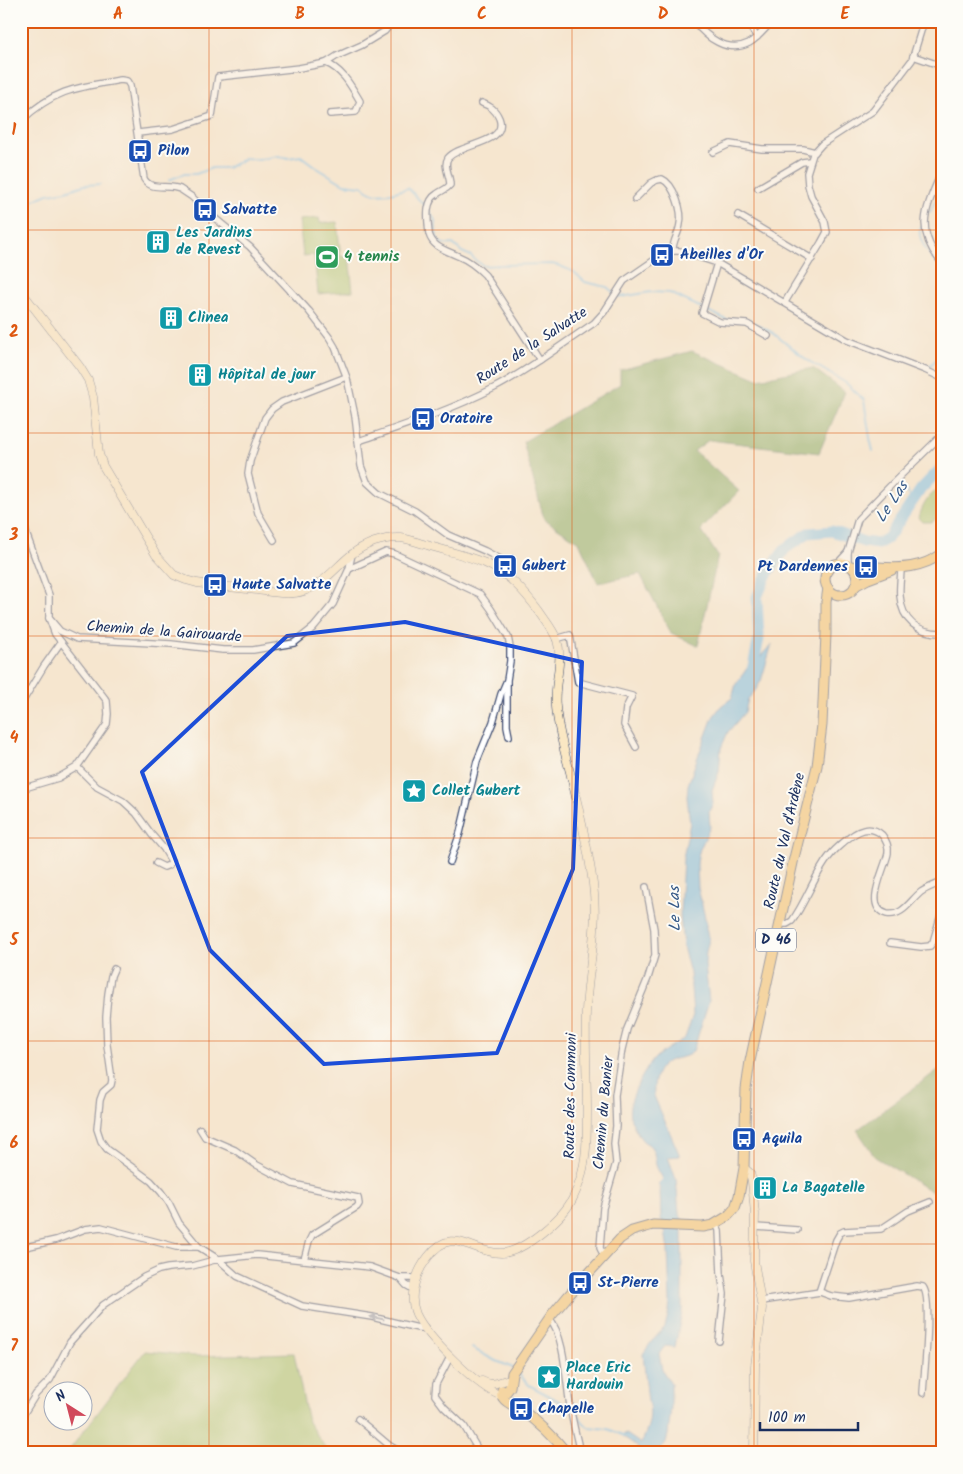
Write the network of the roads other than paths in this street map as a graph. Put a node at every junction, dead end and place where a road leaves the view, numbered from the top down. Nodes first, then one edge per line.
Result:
1 (392, 21) edge
2 (694, 21) edge
3 (746, 21) edge
4 (772, 21) edge
5 (924, 21) edge
6 (757, 37) junction
7 (913, 56) junction
8 (326, 63) junction
9 (942, 66) edge
10 (482, 103) dead end
11 (330, 114) dead end
12 (21, 121) edge
13 (138, 133) junction
14 (712, 152) dead end
15 (815, 152) junction
16 (810, 161) junction
17 (942, 171) edge
18 (758, 188) dead end
19 (635, 199) dead end
20 (738, 215) dead end
21 (673, 251) junction
22 (812, 259) junction
23 (717, 263) junction
24 (942, 263) edge
25 (21, 291) edge
26 (785, 302) junction
27 (768, 336) dead end
28 (540, 360) junction
29 (346, 377) junction
30 (942, 378) edge
31 (942, 436) edge
32 (359, 441) junction
33 (21, 513) edge
34 (274, 540) dead end
35 (849, 550) junction
36 (352, 554) junction
37 (942, 554) edge
38 (837, 564) junction
39 (849, 566) junction
40 (898, 568) junction
41 (349, 569) junction
42 (504, 573) junction
43 (855, 586) junction
44 (828, 588) junction
45 (842, 595) junction
46 (49, 618) junction
47 (826, 618) junction
48 (942, 634) edge
49 (556, 638) junction
50 (61, 642) junction
51 (507, 680) junction
52 (21, 704) edge
53 (509, 736) dead end
54 (636, 747) dead end
55 (77, 767) junction
56 (21, 789) edge
57 (156, 862) dead end
58 (450, 862) dead end
59 (941, 884) edge
60 (646, 886) dead end
61 (942, 911) edge
62 (780, 924) junction
63 (890, 943) dead end
64 (114, 969) dead end
65 (200, 1129) dead end
66 (744, 1168) junction
67 (930, 1202) dead end
68 (716, 1224) junction
69 (755, 1227) junction
70 (797, 1230) dead end
71 (199, 1247) junction
72 (21, 1248) edge
73 (604, 1256) junction
74 (218, 1259) junction
75 (304, 1260) junction
76 (400, 1278) junction
77 (416, 1278) junction
78 (413, 1289) junction
79 (819, 1292) junction
80 (761, 1301) junction
81 (549, 1319) junction
82 (425, 1328) junction
83 (719, 1341) dead end
84 (450, 1357) junction
85 (470, 1374) junction
86 (487, 1384) junction
87 (508, 1384) junction
88 (923, 1393) dead end
89 (21, 1418) edge
90 (358, 1419) dead end
91 (402, 1453) edge
92 (480, 1453) edge
93 (567, 1453) edge
94 (576, 1453) edge
95 (754, 1453) edge

1 - 8 street
2 - 6 street
3 - 6 street
4 - 6 street
5 - 7 street
7 - 9 street
7 - 15 street
8 - 11 street
8 - 13 street
10 - 28 street
12 - 13 street
13 - 29 street
14 - 15 street
15 - 16 street
16 - 18 street
16 - 22 street
17 - 24 street
19 - 21 street
20 - 22 street
21 - 23 street
21 - 28 street, Route de la Salvatte
22 - 26 street
23 - 26 street
23 - 27 street
25 - 36 street
26 - 30 street
28 - 32 street, Route de la Salvatte
29 - 32 street
29 - 34 street
31 - 35 street
32 - 42 street
33 - 46 street
35 - 38 street
35 - 39 street
36 - 41 street, Chemin de la Gairouarde
36 - 42 street
37 - 40 main road
38 - 39 main road
38 - 44 main road
39 - 40 main road
39 - 43 main road
40 - 43 main road
40 - 48 street
41 - 46 street, Chemin de la Gairouarde
41 - 51 street
42 - 49 street
43 - 45 main road
44 - 45 main road
44 - 47 main road, Route du Val d'Ardène / D 46
45 - 47 main road, Route du Val d'Ardène / D 46
46 - 50 street
47 - 62 main road, Route du Val d'Ardène / D 46
49 - 54 street
49 - 77 street, Route des Commoni
50 - 52 street
50 - 55 street
51 - 53 street
51 - 58 street
55 - 56 street
55 - 57 street
59 - 62 street
60 - 73 street, Chemin du Banier
61 - 63 street
62 - 66 main road, Route du Val d'Ardène / D 46
64 - 71 street
65 - 75 street
66 - 68 main road, Route du Val d'Ardène / D 46
66 - 69 street
67 - 79 street
68 - 73 main road, Route du Val d'Ardène / D 46
68 - 83 street
69 - 70 street
69 - 80 street
71 - 72 street
71 - 74 street
73 - 81 main road, D 46
74 - 75 street
82 -> 74 street
74 - 89 street
75 - 76 street
76 - 77 street
76 - 78 street
77 - 78 street, Route des Commoni
78 - 82 street, Route des Commoni
79 - 80 street
79 - 88 street
80 - 95 street
81 - 87 main road, D 46
81 - 94 street
82 - 84 street, Route des Commoni
84 - 85 street, Route des Commoni
84 - 92 street
85 - 86 street, Route des Commoni
85 - 87 street, Route des Commoni
86 - 87 street
86 - 87 street, Route des Commoni
87 - 93 main road
90 - 91 street

